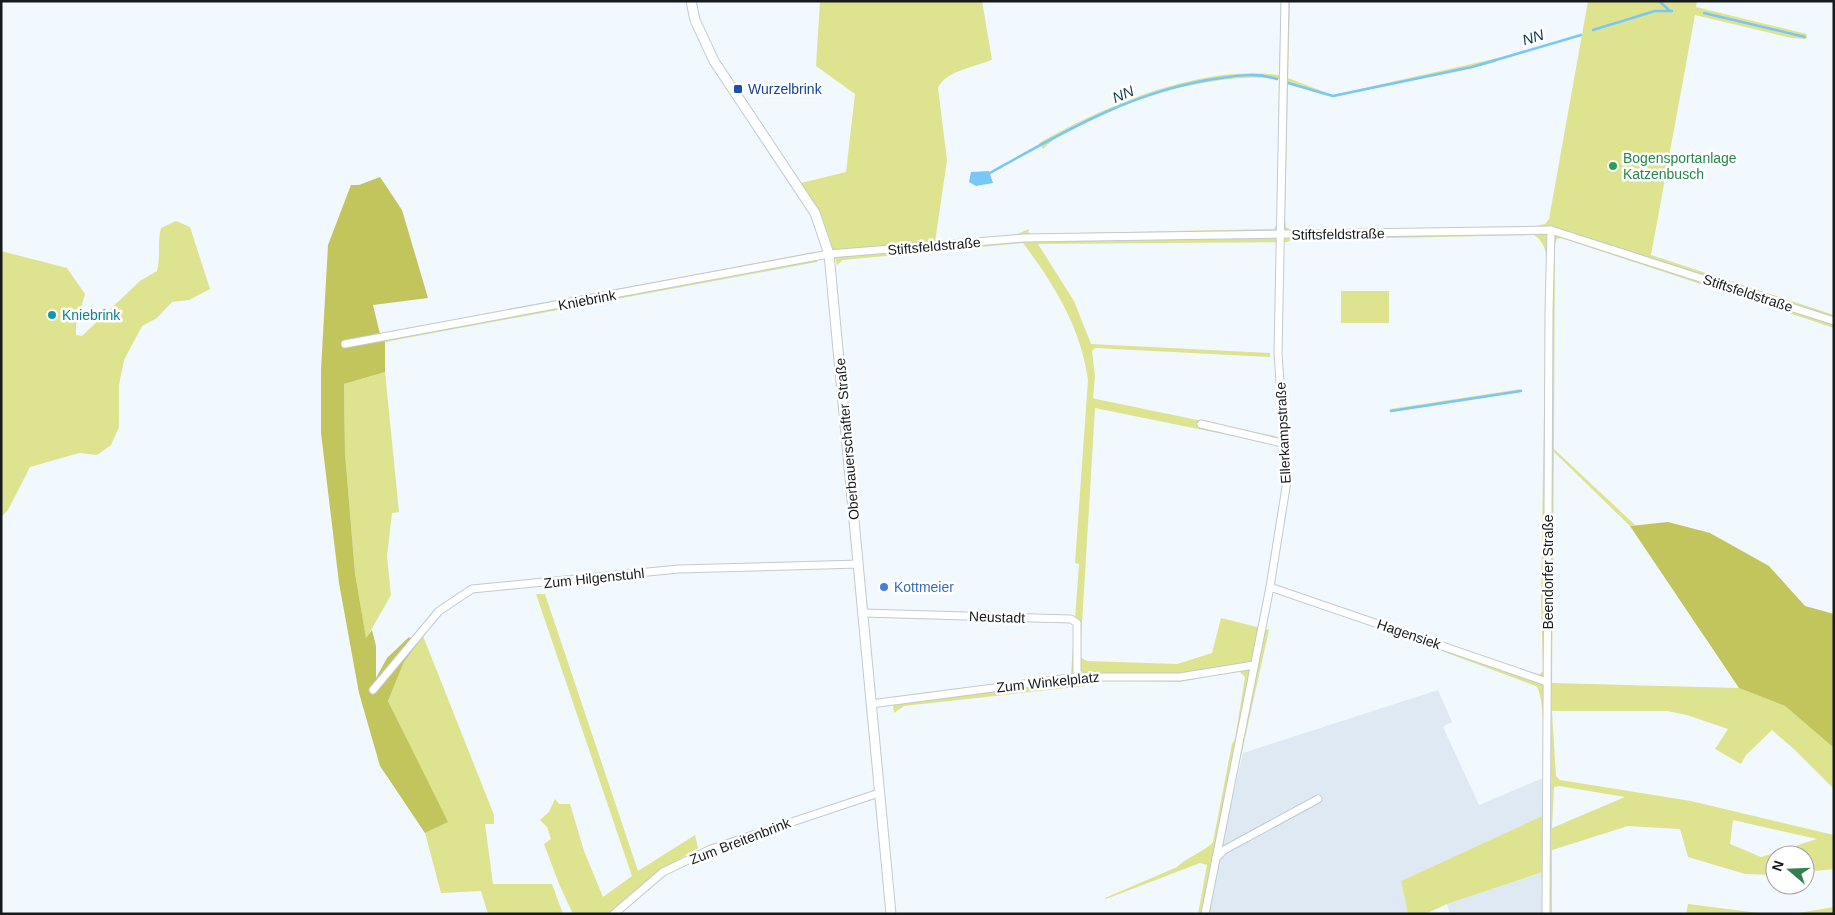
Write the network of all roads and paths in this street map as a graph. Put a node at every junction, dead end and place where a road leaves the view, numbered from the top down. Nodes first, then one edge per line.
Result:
1 (690, 1) edge
2 (1285, 1) edge
3 (1551, 230) junction
4 (1280, 235) junction
5 (829, 254) junction
6 (1834, 320) edge
7 (345, 344) dead end
8 (1201, 424) dead end
9 (1286, 444) junction
10 (859, 564) junction
11 (1270, 587) junction
12 (863, 612) junction
13 (1254, 665) junction
14 (1076, 676) junction
15 (1547, 682) junction
16 (373, 690) dead end
17 (871, 704) junction
18 (879, 793) junction
19 (1318, 799) dead end
20 (1216, 858) junction
21 (614, 914) edge
22 (891, 914) edge
23 (1205, 914) edge
24 (1546, 914) edge

1 - 5 main road, Oberbauerschafter Straße
2 - 4 street, Ellerkampstraße
3 - 4 street, Stiftsfeldstraße
3 - 6 street, Stiftsfeldstraße
3 - 15 street, Beendorfer Straße
4 - 5 street, Stiftsfeldstraße
4 - 9 street, Ellerkampstraße
5 - 7 street, Kniebrink
5 - 10 main road, Oberbauerschafter Straße
8 - 9 street
9 - 11 street, Ellerkampstraße
10 - 12 main road, Oberbauerschafter Straße
10 - 16 street, Zum Hilgenstuhl
11 - 13 street, Ellerkampstraße
11 - 15 street, Hagensiek
12 - 14 street, Neustadt
12 - 17 main road, Oberbauerschafter Straße
13 - 14 street, Zum Winkelplatz
13 - 20 street, Ellerkampstraße
14 - 17 street, Zum Winkelplatz
15 - 24 street, Beendorfer Straße
17 - 18 main road, Oberbauerschafter Straße
18 - 21 street, Zum Breitenbrink
18 - 22 main road, Oberbauerschafter Straße
19 - 20 street
20 - 23 street, Ellerkampstraße

